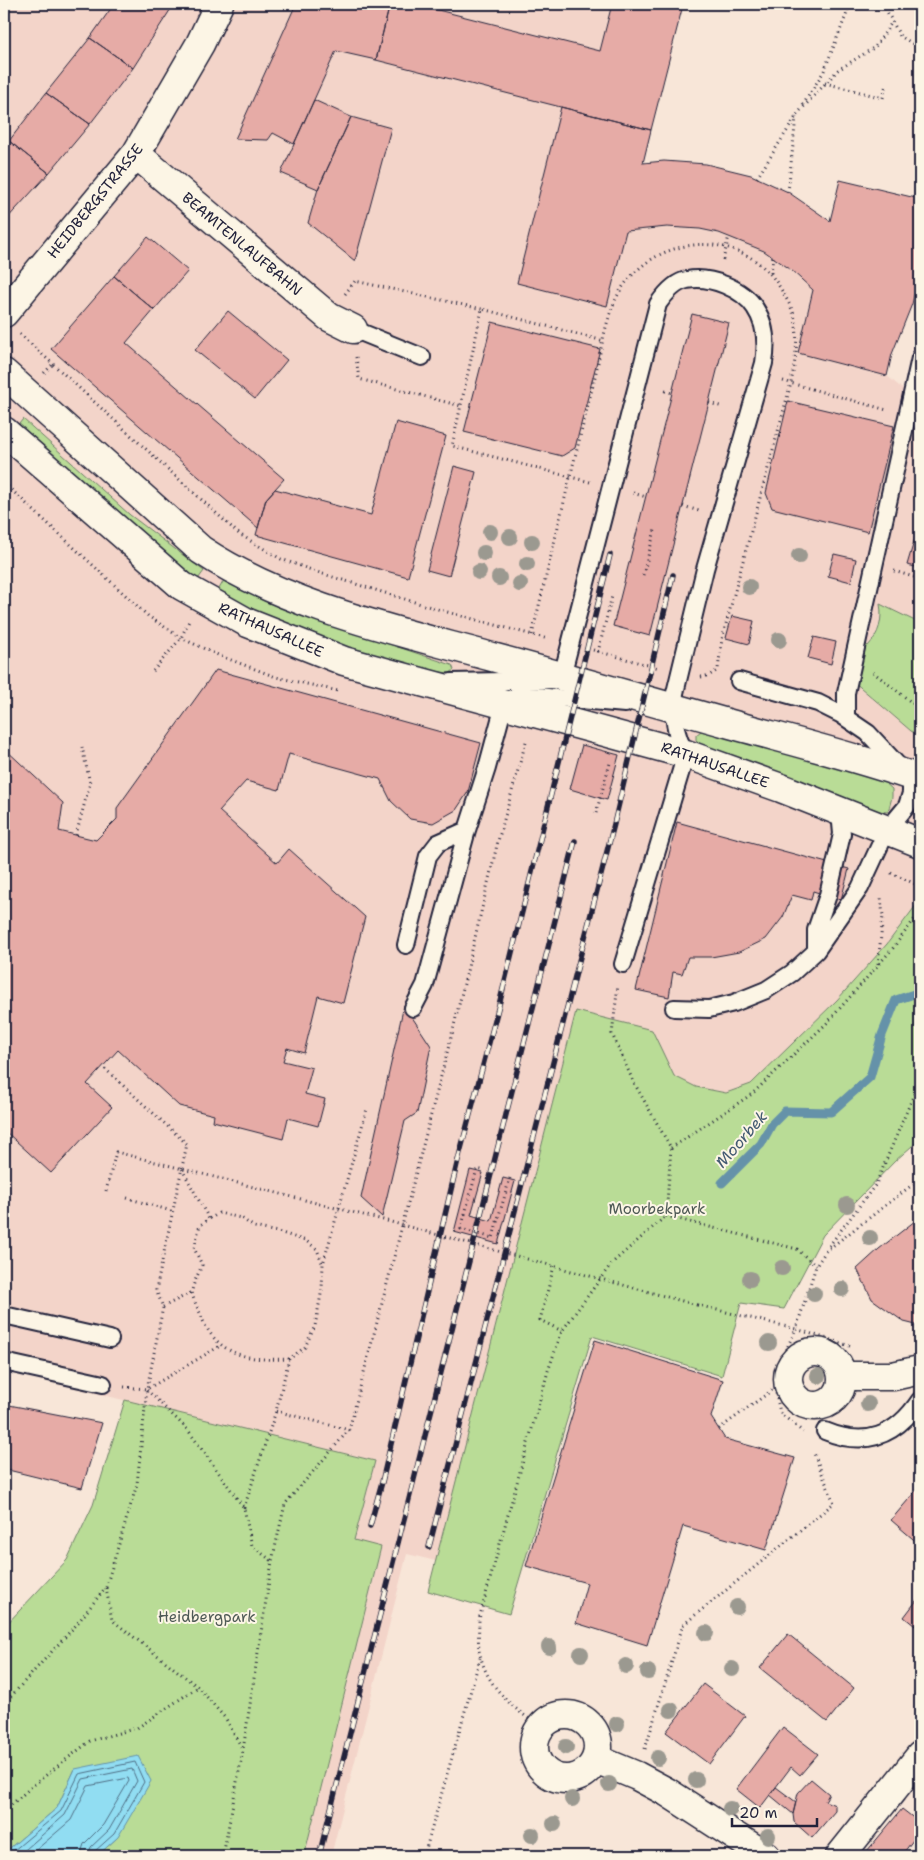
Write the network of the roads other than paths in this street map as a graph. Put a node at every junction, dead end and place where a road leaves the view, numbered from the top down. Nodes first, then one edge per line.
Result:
1 (219, 4) edge
2 (136, 154) junction
3 (10, 322) edge
4 (341, 323) joint
5 (422, 357) dead end
6 (920, 358) edge
7 (4, 373) edge
8 (4, 431) edge
9 (471, 651) junction
10 (562, 676) junction
11 (489, 681) junction
12 (740, 681) dead end
13 (424, 682) junction
14 (504, 705) junction
15 (674, 708) junction
16 (846, 718) junction
17 (686, 754) junction
18 (913, 776) edge
19 (840, 812) junction
20 (467, 830) junction
21 (887, 830) junction
22 (920, 843) edge
23 (406, 945) dead end
24 (816, 951) junction
25 (623, 964) road end
26 (413, 1008) dead end
27 (674, 1008) dead end
28 (4, 1315) edge
29 (110, 1339) dead end
30 (4, 1362) edge
31 (920, 1370) edge
32 (843, 1376) dead end
33 (103, 1384) dead end
34 (920, 1400) edge
35 (825, 1432) dead end
36 (920, 1756) edge
37 (596, 1758) junction
38 (766, 1856) edge
39 (840, 1856) edge

1 - 2 main road, HEIDBERGSTRASSE
2 - 3 main road, HEIDBERGSTRASSE
2 - 4 main road, BEAMTENLAUFBAHN
4 - 5 lane
6 - 16 lane
7 - 9 main road
8 - 13 main road, RATHAUSALLEE
9 - 10 main road
9 - 11 lane
10 - 11 lane
10 - 15 main road
10 - 15 lane
11 - 13 lane
11 - 14 lane
12 - 16 lane
13 - 14 main road, RATHAUSALLEE
14 - 15 lane
14 - 17 main road, RATHAUSALLEE
14 - 20 lane
15 - 17 lane
15 - 18 main road
16 - 18 lane
17 - 19 main road, RATHAUSALLEE
17 - 25 lane
18 - 21 lane
19 - 21 main road, RATHAUSALLEE
19 - 24 lane
20 - 23 lane
20 - 26 lane
21 - 22 main road, RATHAUSALLEE
21 - 24 lane
24 - 27 lane
28 - 29 lane
30 - 33 lane
31 - 32 main road
34 - 35 lane
36 - 39 main road
37 - 37 main road
37 - 38 main road

